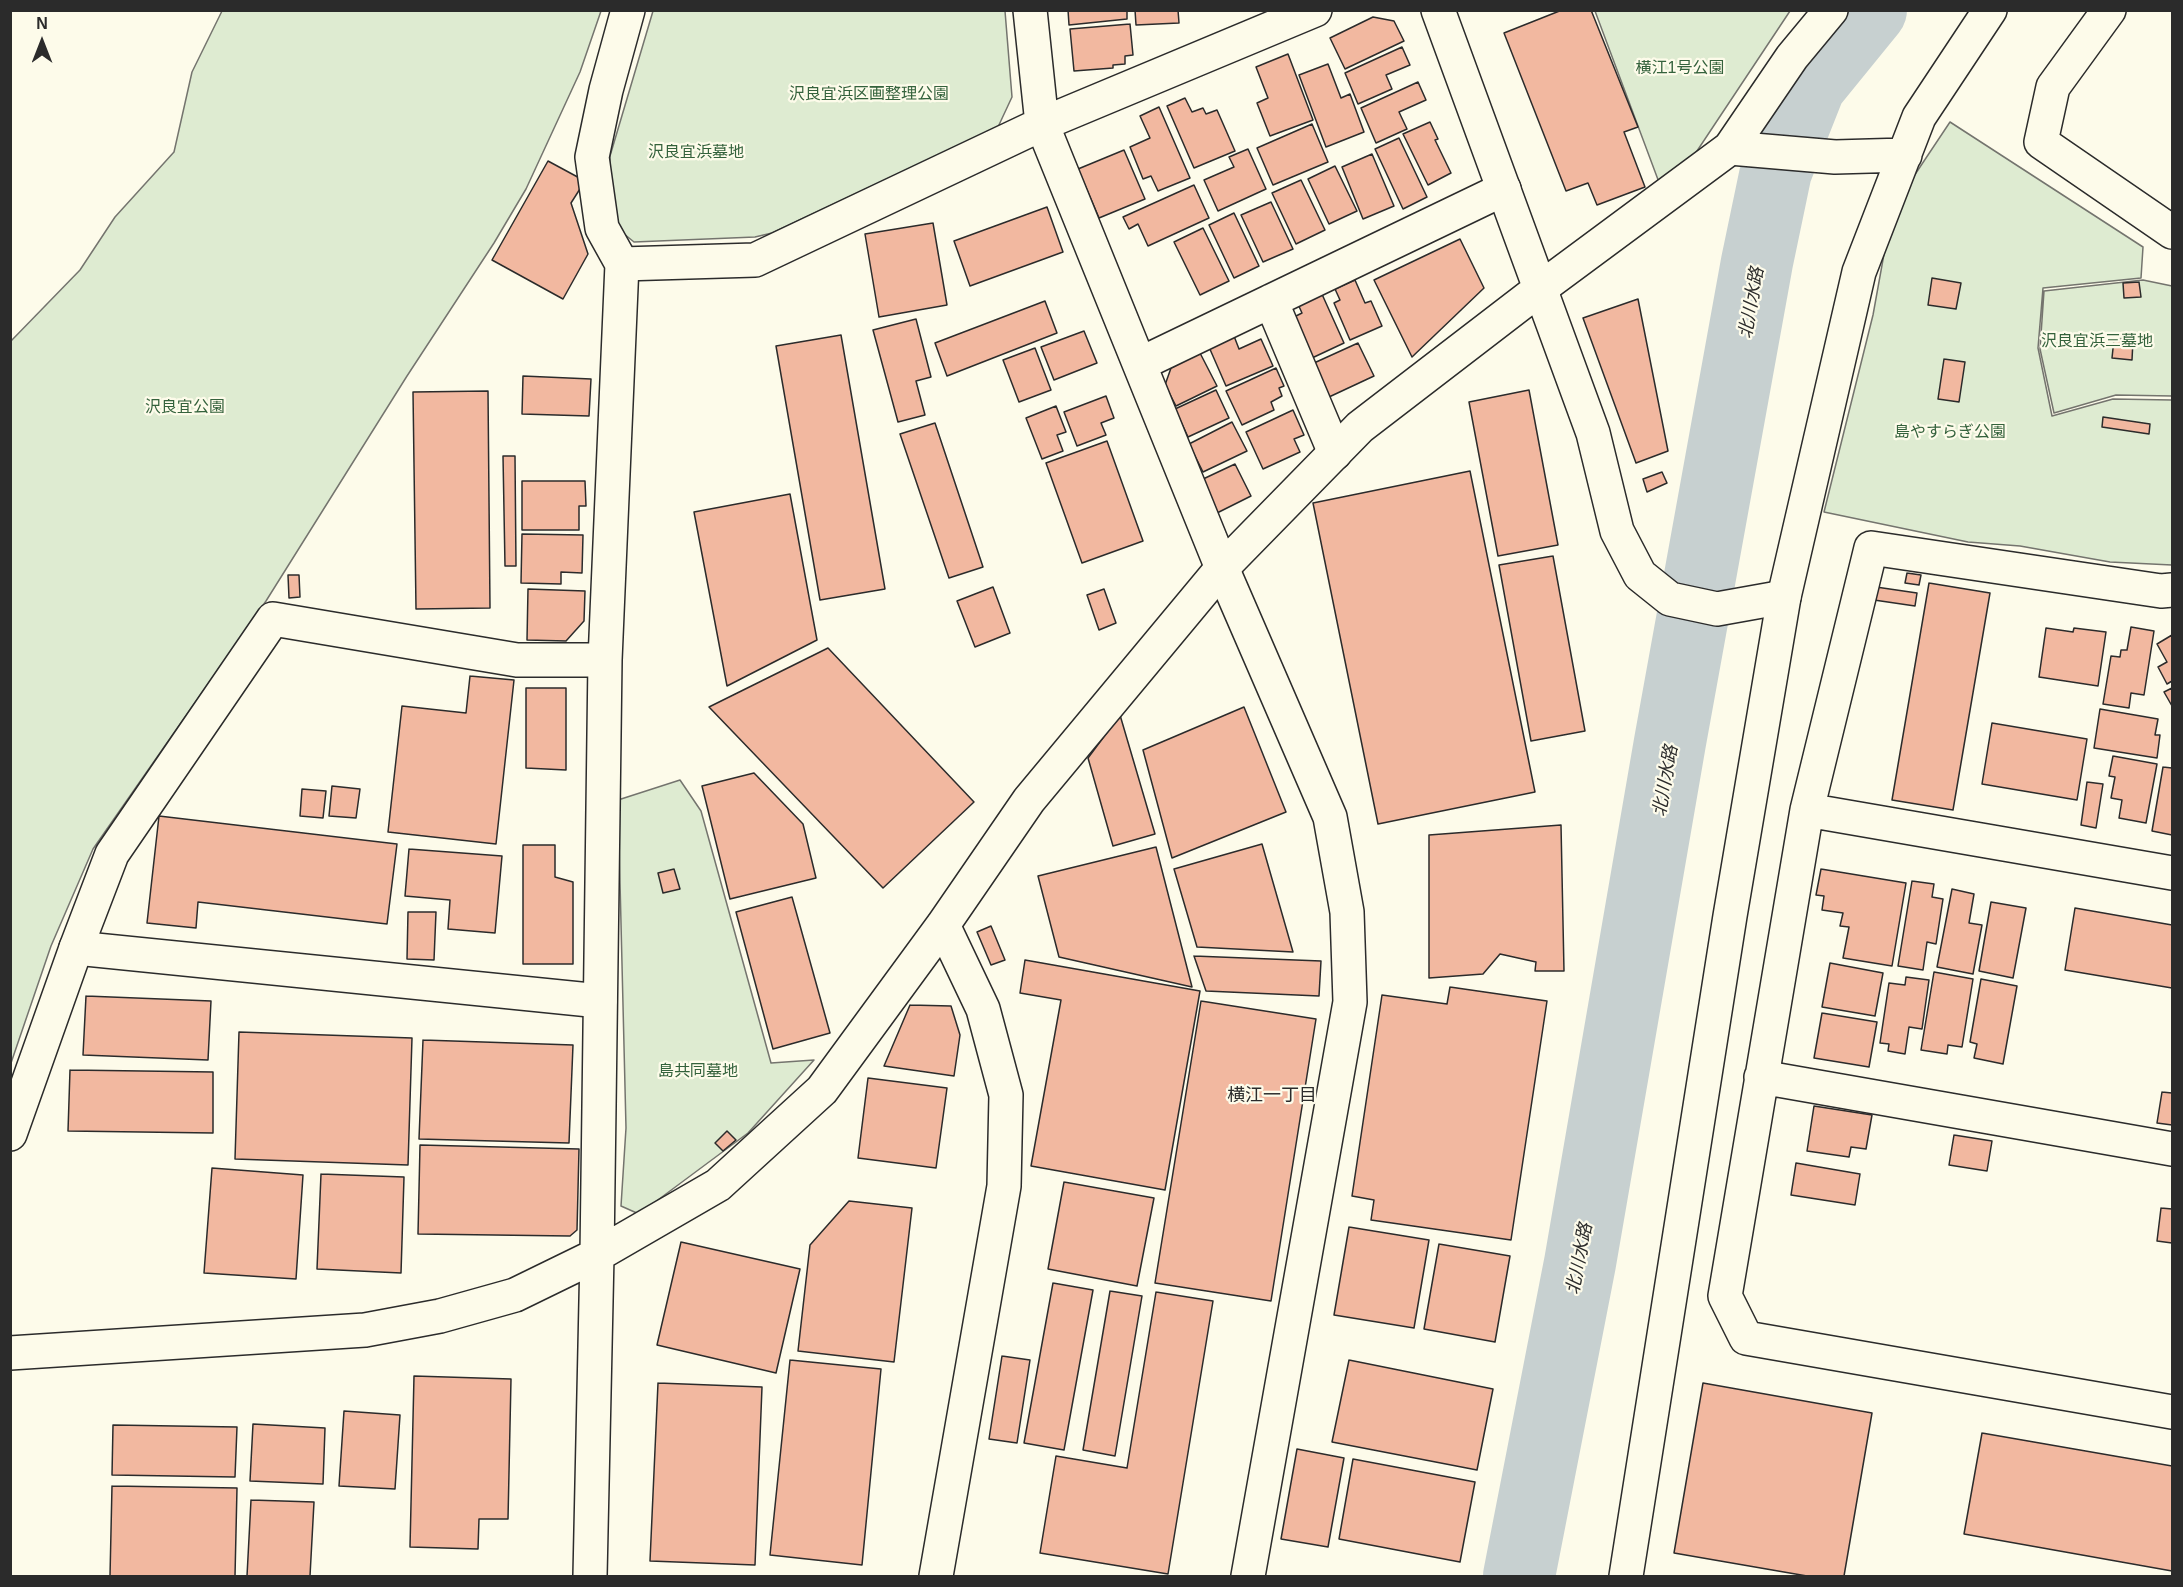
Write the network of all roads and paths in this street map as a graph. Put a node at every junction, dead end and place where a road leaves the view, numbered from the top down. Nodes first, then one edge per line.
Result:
1 (628, 10) edge
2 (1030, 10) edge
3 (1315, 10) edge
4 (1438, 10) edge
5 (1831, 10) edge
6 (1990, 10) edge
7 (2109, 10) edge
8 (1042, 124) junction
9 (1730, 148) junction
10 (1905, 154) junction
11 (1504, 189) junction
12 (2172, 232) edge
13 (622, 264) junction
14 (1541, 288) junction
15 (1271, 301) junction
16 (1140, 364) junction
17 (1335, 453) junction
18 (1222, 568) junction
19 (2172, 590) edge
20 (1784, 597) junction
21 (605, 660) junction
22 (1807, 810) junction
23 (2172, 873) edge
24 (943, 925) junction
25 (76, 948) junction
26 (600, 1001) junction
27 (1761, 1077) junction
28 (10, 1134) edge
29 (2172, 1149) edge
30 (597, 1255) junction
31 (10, 1353) edge
32 (2172, 1412) edge
33 (590, 1576) edge
34 (936, 1576) edge
35 (1246, 1576) edge
36 (1626, 1576) edge

1 - 13 street
2 - 8 street
3 - 8 street
4 - 11 street
5 - 9 street
6 - 10 street
7 - 12 street
8 - 13 street
8 - 16 street
9 - 10 street
9 - 14 street
10 - 20 street
11 - 14 street
11 - 15 street
13 - 21 street
14 - 17 street
14 - 20 street
15 - 16 street
15 - 17 street
16 - 18 street
17 - 18 street
18 - 24 street
18 - 35 street
19 - 22 street
20 - 36 street
21 - 25 street
21 - 26 street
22 - 23 street
22 - 27 street
24 - 30 street
24 - 34 street
25 - 26 street
25 - 28 street
26 - 30 street
27 - 29 street
27 - 32 street
30 - 31 street
30 - 33 street

